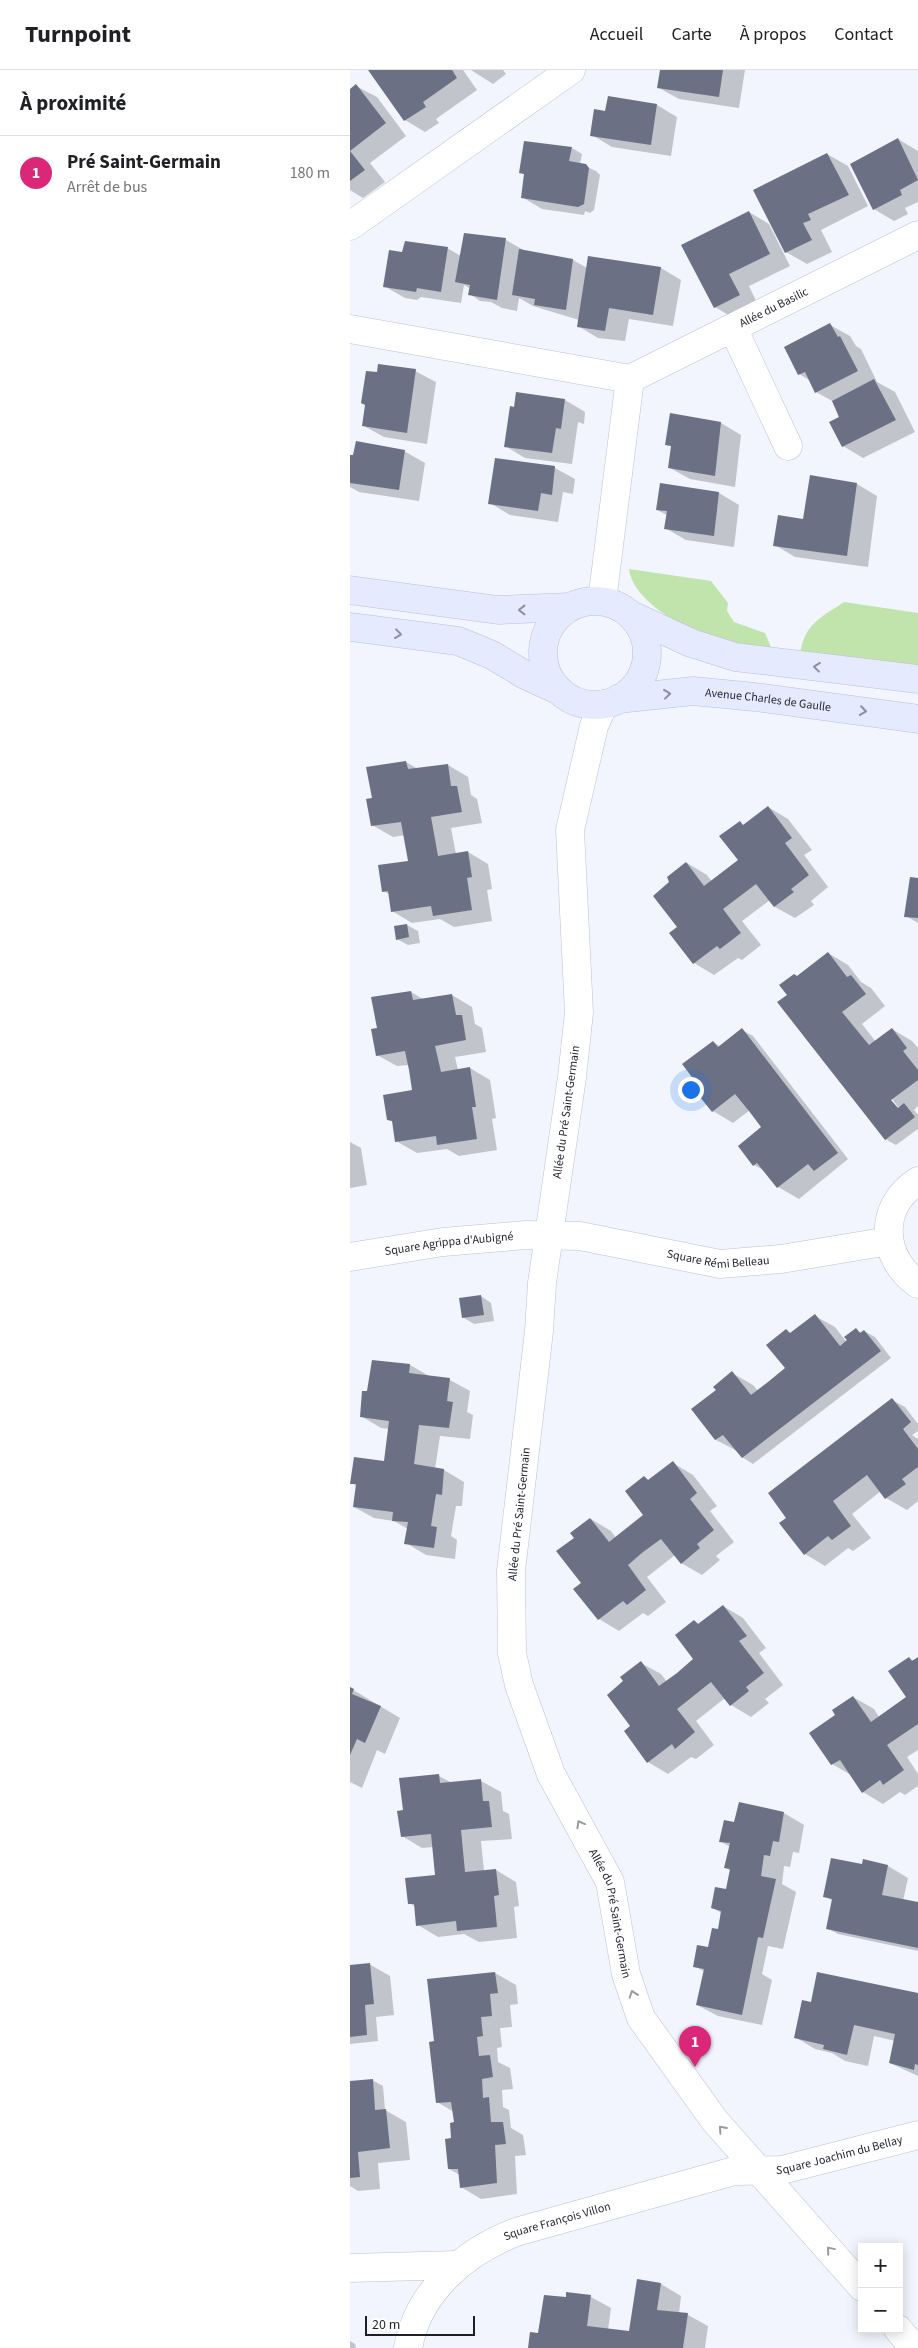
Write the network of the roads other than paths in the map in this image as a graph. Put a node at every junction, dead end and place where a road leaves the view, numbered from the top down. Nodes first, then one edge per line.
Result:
1 (571, 70) edge
2 (350, 226) edge
3 (918, 235) edge
4 (733, 328) junction
5 (350, 329) edge
6 (630, 379) junction
7 (788, 446) dead end
8 (350, 590) edge
9 (602, 601) junction
10 (570, 606) junction
11 (631, 614) junction
12 (350, 628) edge
13 (918, 679) edge
14 (560, 690) junction
15 (611, 702) junction
16 (918, 719) edge
17 (918, 1181) edge
18 (548, 1236) junction
19 (888, 1240) junction
20 (350, 1257) edge
21 (918, 1284) edge
22 (918, 2135) edge
23 (758, 2170) junction
24 (458, 2266) junction
25 (350, 2268) edge
26 (858, 2282) edge
27 (901, 2333) edge
28 (408, 2348) edge
29 (914, 2348) edge

1 - 2 street
3 - 4 street, Allée du Basilic
4 - 6 street, Allée du Basilic
4 - 7 street
5 - 6 street
6 - 9 street
10 -> 8 main road
9 - 10 main road
9 - 11 main road
10 - 14 main road, Avenue Charles de Gaulle
13 -> 11 main road
11 - 15 main road
12 -> 14 main road, Avenue Charles de Gaulle
14 - 15 main road, Avenue Charles de Gaulle
15 -> 16 main road, Avenue Charles de Gaulle
15 - 18 street, Allée du Pré Saint-Germain
17 - 19 street
18 - 19 street, Square Rémi Belleau
18 - 20 street, Square Agrippa d'Aubigné
23 -> 18 street, Allée du Pré Saint-Germain
19 - 21 street
22 - 23 street, Square Joachim du Bellay
23 - 24 street, Square François Villon
26 -> 23 street, Allée du Pré Saint-Germain
24 - 25 street
24 - 28 street, Square François Villon
27 - 29 street

